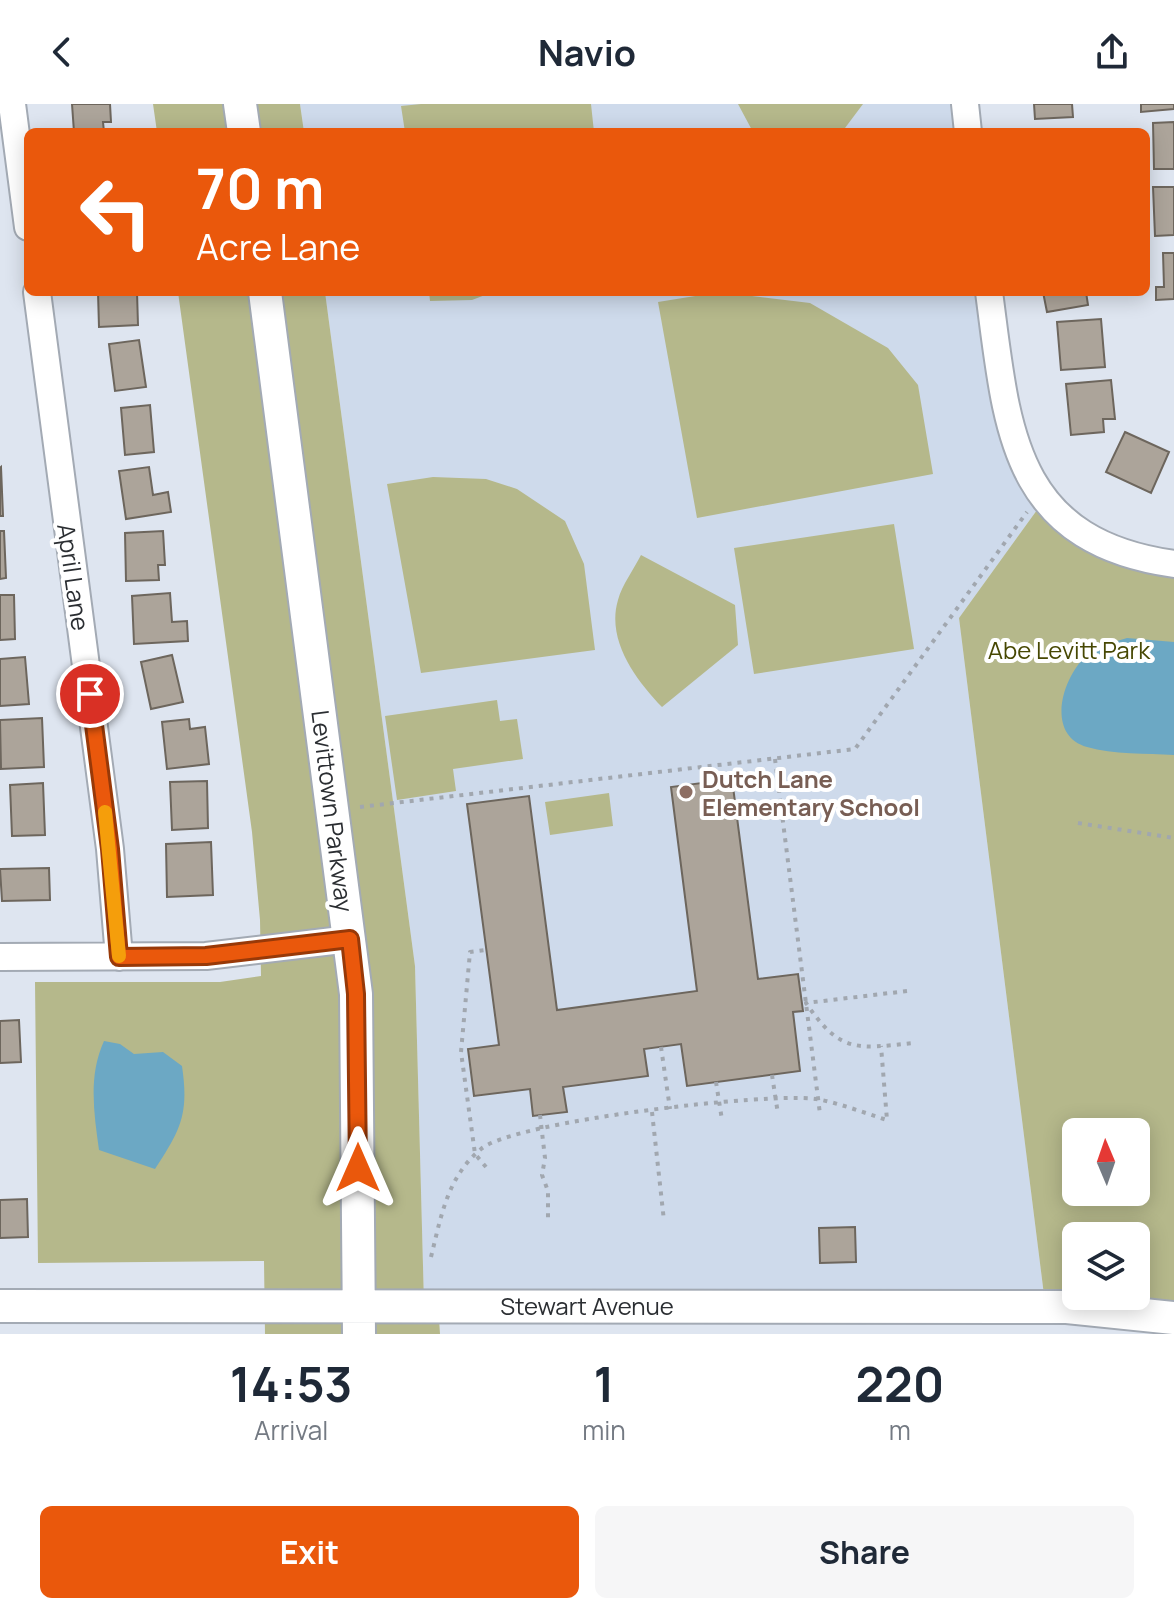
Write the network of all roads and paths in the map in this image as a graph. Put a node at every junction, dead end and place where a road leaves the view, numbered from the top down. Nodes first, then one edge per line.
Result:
1 (12, 104) edge
2 (240, 104) edge
3 (965, 104) edge
4 (243, 128) edge
5 (968, 128) edge
6 (24, 196) edge
7 (38, 296) edge
8 (266, 296) edge
9 (990, 296) edge
10 (1041, 494) junction
11 (1174, 564) edge
12 (775, 759) junction
13 (333, 811) junction
14 (1078, 823) dead end
15 (1174, 838) edge
16 (350, 939) junction
17 (486, 950) dead end
18 (0, 957) edge
19 (119, 957) junction
20 (907, 991) dead end
21 (806, 1003) junction
22 (913, 1043) dead end
23 (881, 1046) junction
24 (661, 1047) dead end
25 (772, 1075) dead end
26 (716, 1082) dead end
27 (776, 1097) junction
28 (818, 1099) junction
29 (719, 1103) junction
30 (670, 1109) junction
31 (652, 1111) junction
32 (778, 1114) dead end
33 (820, 1114) dead end
34 (540, 1115) dead end
35 (722, 1120) dead end
36 (541, 1126) junction
37 (475, 1154) junction
38 (486, 1167) dead end
39 (548, 1221) dead end
40 (664, 1221) dead end
41 (431, 1257) dead end
42 (0, 1306) edge
43 (1174, 1318) edge
44 (359, 1320) edge

1 - 6 street
2 - 4 street
3 - 5 street
7 - 19 street, April Lane
8 - 13 street, Levittown Parkway
9 - 10 street
10 - 11 street
10 - 12 path
12 - 13 path
12 - 21 path
13 - 16 street, Levittown Parkway
14 - 15 path
16 - 19 street
16 - 44 street, Levittown Parkway
17 - 37 path
18 - 19 street
20 - 21 path
21 - 23 path
21 - 28 path
22 - 23 path
23 - 28 path
24 - 30 path
25 - 27 path
26 - 29 path
27 - 28 path
27 - 29 path
27 - 32 path
28 - 33 path
29 - 30 path
29 - 35 path
30 - 31 path
31 - 36 path
31 - 40 path
34 - 36 path
36 - 37 path
36 - 39 path
37 - 38 path
37 - 41 path
42 - 44 street, Stewart Avenue
43 - 44 street, Stewart Avenue

